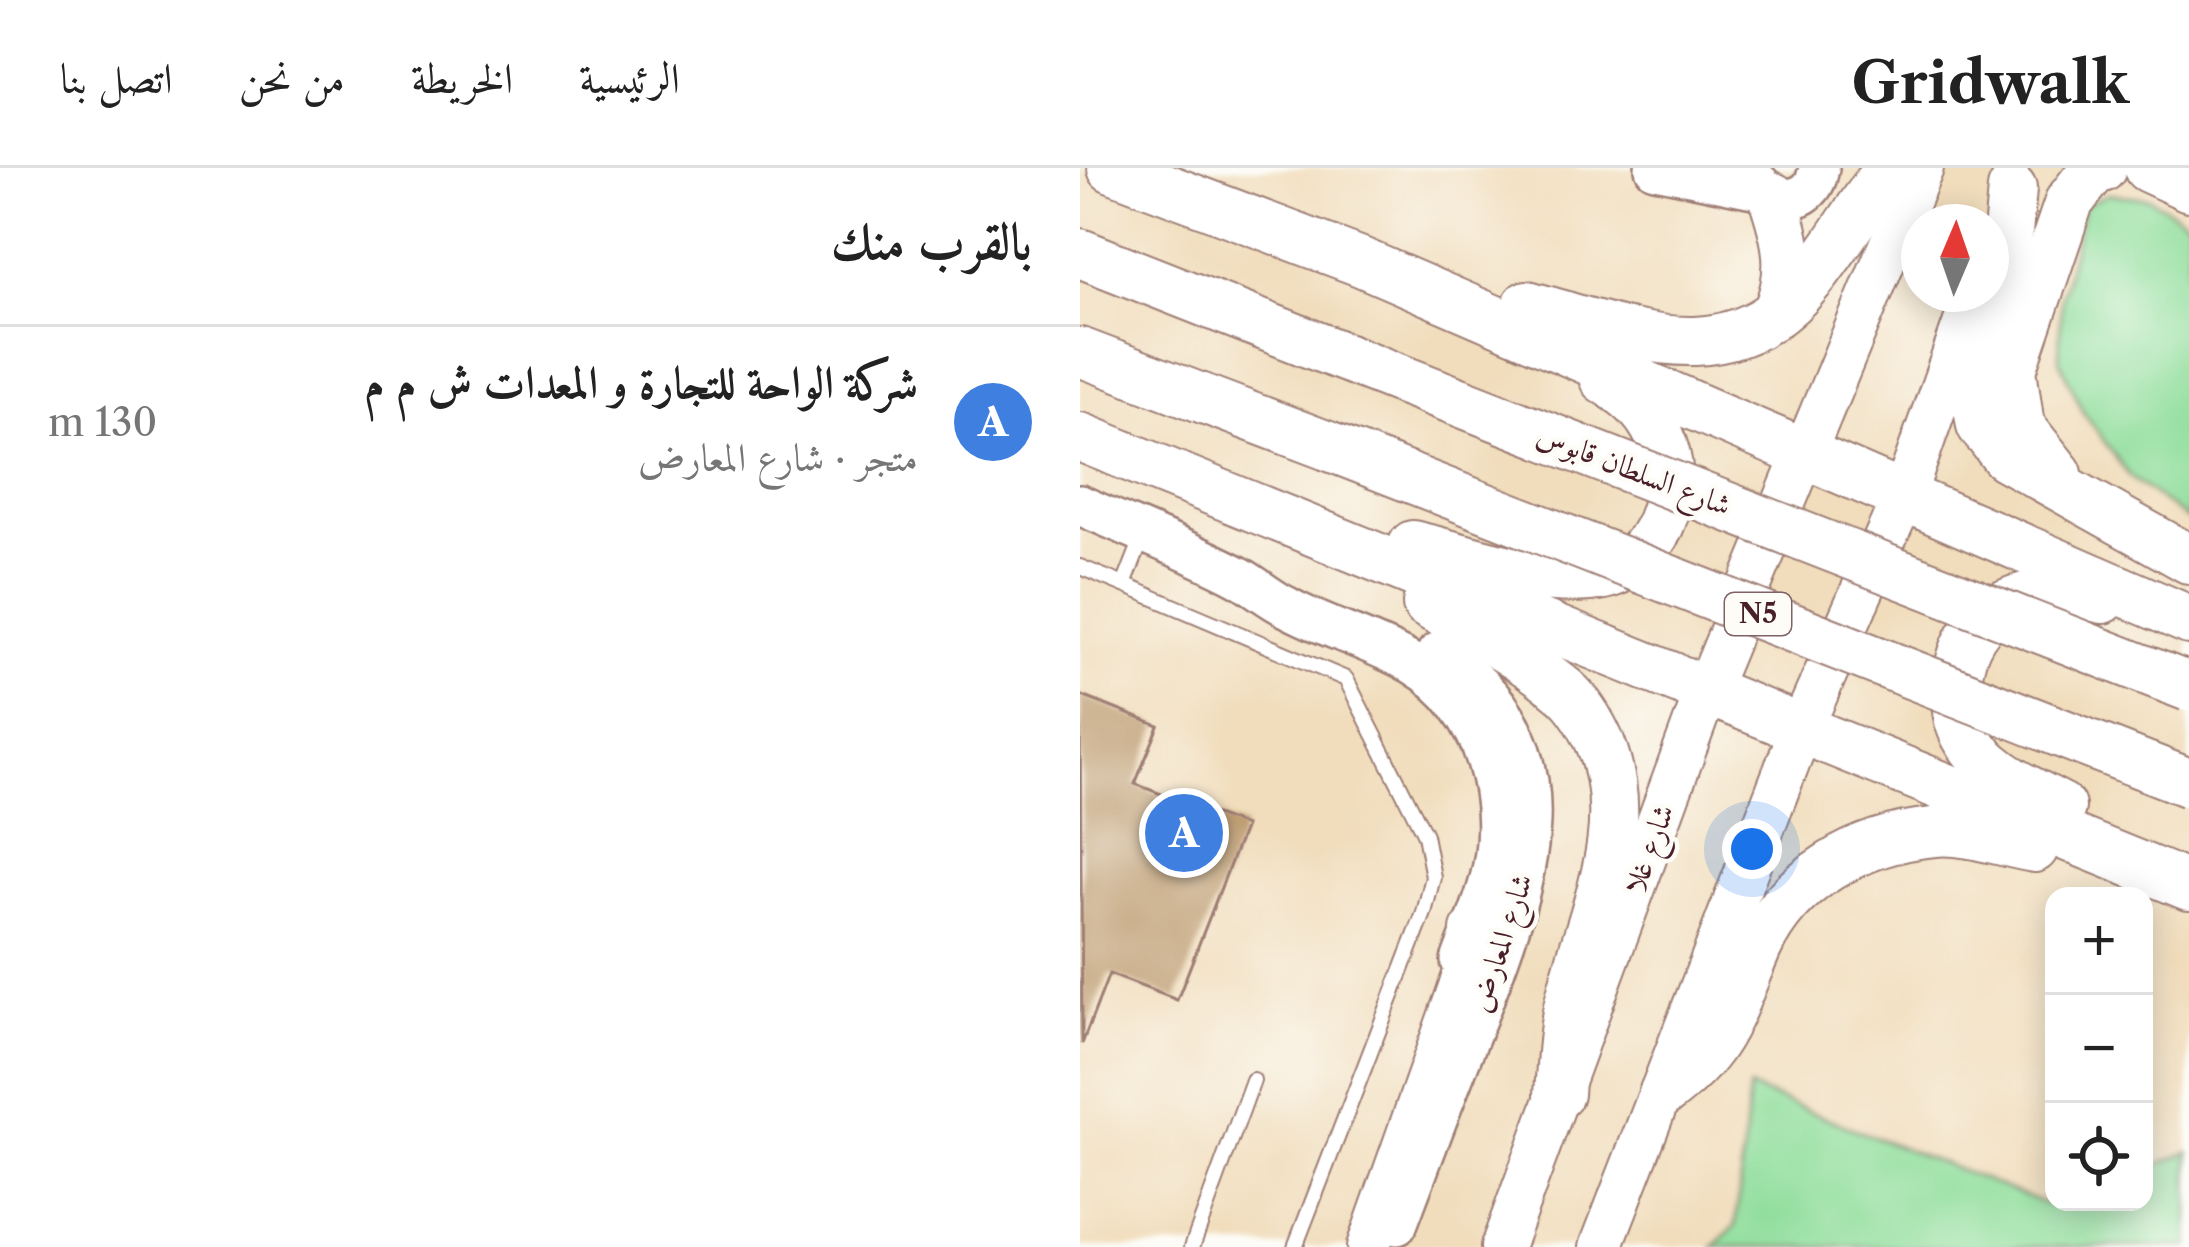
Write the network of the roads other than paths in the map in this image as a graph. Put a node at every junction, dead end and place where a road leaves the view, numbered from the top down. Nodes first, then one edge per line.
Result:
1 (1112, 168) edge
2 (1655, 168) edge
3 (1819, 168) edge
4 (1889, 168) edge
5 (1922, 168) edge
6 (2102, 168) edge
7 (2148, 168) edge
8 (2016, 178) edge
9 (1763, 185) edge
10 (2189, 187) edge
11 (1080, 253) edge
12 (1361, 262) junction
13 (1777, 312) junction
14 (1969, 312) edge
15 (1550, 342) junction
16 (1080, 352) edge
17 (1080, 436) edge
18 (1804, 453) junction
19 (1903, 497) junction
20 (1080, 506) edge
21 (2108, 514) junction
22 (1313, 528) junction
23 (1143, 534) junction
24 (2189, 559) edge
25 (1080, 567) edge
26 (1242, 578) junction
27 (1124, 585) junction
28 (2189, 621) edge
29 (2189, 687) edge
30 (1706, 692) junction
31 (1802, 727) junction
32 (2189, 783) edge
33 (2189, 858) edge
34 (2128, 863) junction
35 (2189, 886) edge
36 (1472, 931) junction
37 (1253, 1080) dead end
38 (1664, 1092) junction
39 (1559, 1094) junction
40 (1192, 1247) edge
41 (1294, 1247) edge
42 (1353, 1247) edge
43 (1368, 1247) edge
44 (1389, 1247) edge
45 (1502, 1247) edge
46 (1601, 1247) edge

1 - 12 highway
2 - 9 main road
3 - 9 main road
4 - 13 highway
5 - 18 main road, شارع غلا
6 - 21 highway
7 - 10 highway
8 - 21 highway
9 - 13 highway
11 - 29 highway, شارع السلطان قابوس, bridge
12 - 13 highway
12 - 15 highway
14 - 19 main road
15 - 18 highway
15 - 22 highway
16 - 32 highway, N5, bridge
17 - 22 highway
18 - 19 highway
18 - 30 main road, شارع غلا
19 - 28 highway
19 - 31 main road
20 - 23 main road, شارع المعارض
21 - 24 highway
22 - 30 highway
22 - 39 highway
23 - 26 main road, شارع المعارض
23 - 27 lane
25 - 27 lane
26 - 36 main road, شارع المعارض
26 - 44 main road, شارع المعارض
27 - 41 lane
28 - 33 highway
30 - 31 highway
30 - 39 main road, شارع غلا
31 - 34 highway
31 - 38 main road
34 - 35 highway
34 - 38 highway
36 - 42 main road, شارع المعارض
36 - 43 main road
37 - 40 lane
38 - 46 main road
39 - 45 main road, شارع غلا

